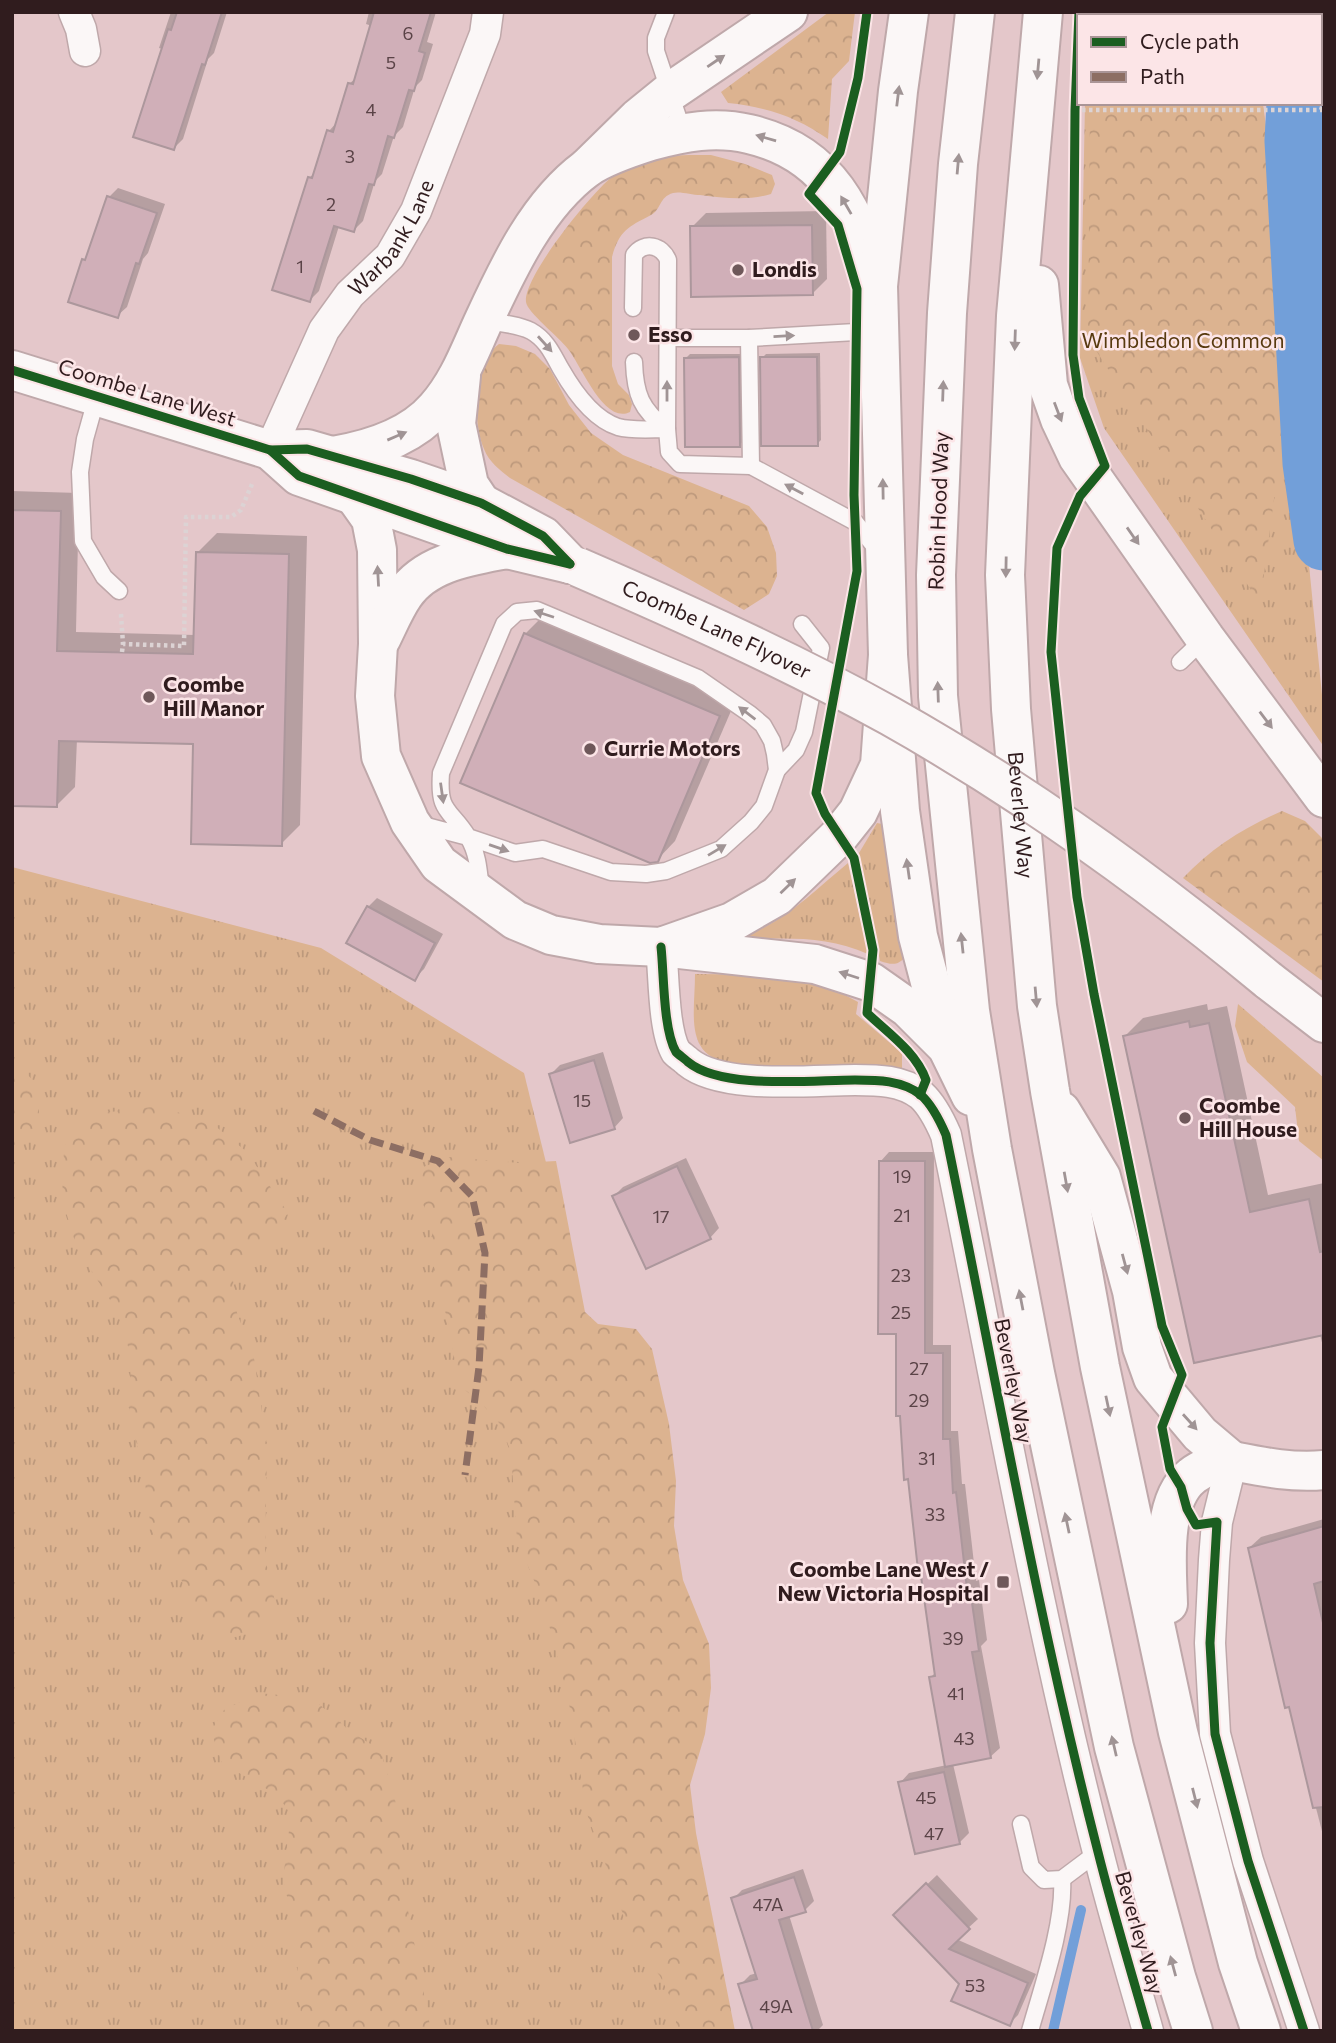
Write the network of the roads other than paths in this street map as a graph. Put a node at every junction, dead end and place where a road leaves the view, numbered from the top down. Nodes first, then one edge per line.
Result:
1 (74, 12) edge
2 (488, 12) edge
3 (666, 12) edge
4 (788, 12) edge
5 (909, 12) edge
6 (975, 12) edge
7 (1043, 12) edge
8 (85, 51) dead end
9 (670, 92) junction
10 (1033, 126) junction
11 (683, 132) junction
12 (588, 167) junction
13 (878, 299) junction
14 (633, 308) dead end
15 (483, 321) junction
16 (667, 338) junction
17 (748, 338) junction
18 (634, 362) dead end
19 (12, 370) edge
20 (462, 370) junction
21 (97, 396) junction
22 (667, 429) junction
23 (271, 450) junction
24 (333, 456) junction
25 (751, 466) junction
26 (354, 495) junction
27 (481, 503) junction
28 (507, 549) junction
29 (885, 560) junction
30 (574, 566) junction
31 (119, 591) dead end
32 (802, 624) dead end
33 (379, 644) junction
34 (888, 655) junction
35 (777, 771) junction
36 (1324, 798) edge
37 (410, 822) junction
38 (468, 837) junction
39 (481, 895) junction
40 (662, 947) junction
41 (970, 1010) joint
42 (1324, 1023) edge
43 (947, 1047) junction
44 (1049, 1091) junction
45 (992, 1149) junction
46 (1232, 1461) junction
47 (1324, 1470) edge
48 (1178, 1732) junction
49 (1021, 1824) dead end
50 (1098, 1852) junction
51 (1062, 1879) junction
52 (1030, 2031) edge
53 (1148, 2031) edge
54 (1193, 2031) edge
55 (1261, 2031) edge
56 (1304, 2031) edge

1 - 8 street
2 - 23 street, Warbank Lane
3 - 9 lane
9 -> 4 main road
13 -> 5 main road
41 -> 6 main road, Robin Hood Way
7 -> 10 main road
9 - 11 lane
9 - 12 main road
10 -> 36 main road
10 -> 44 main road, Beverley Way
11 - 12 main road
13 -> 11 main road
12 - 15 main road
17 -> 13 lane
29 -> 13 main road
14 - 16 lane
15 - 20 main road
15 -> 22 lane
16 - 17 lane
22 -> 16 lane
17 - 25 lane
18 - 22 lane
19 - 21 main road, Coombe Lane West
24 -> 20 main road
20 - 27 main road
21 - 23 main road, Coombe Lane West
21 - 31 lane
22 - 25 lane
23 - 24 main road, Coombe Lane West
23 - 26 main road, Coombe Lane West
24 - 27 main road, Coombe Lane West
29 -> 25 lane
26 - 28 main road, Coombe Lane West
33 -> 26 main road
27 - 30 main road, Coombe Lane West
28 - 30 main road, Coombe Lane West
28 - 33 main road
29 - 34 main road
30 - 42 main road, Coombe Lane Flyover, bridge
32 - 35 lane
33 - 37 main road
40 -> 34 main road
43 -> 34 main road
38 -> 35 lane
35 -> 38 lane
37 - 38 lane
37 - 39 main road
38 - 39 lane
39 - 40 main road
43 -> 40 main road
40 - 50 street, Beverley Way
41 - 45 main road, Beverley Way
43 - 45 main road
44 -> 46 main road
44 -> 48 main road, Beverley Way
54 -> 45 main road, Beverley Way
46 - 47 main road
46 - 48 main road
46 - 56 street
48 -> 55 main road, Beverley Way
49 - 51 lane
50 - 51 lane
50 - 53 street, Beverley Way
51 - 52 lane

